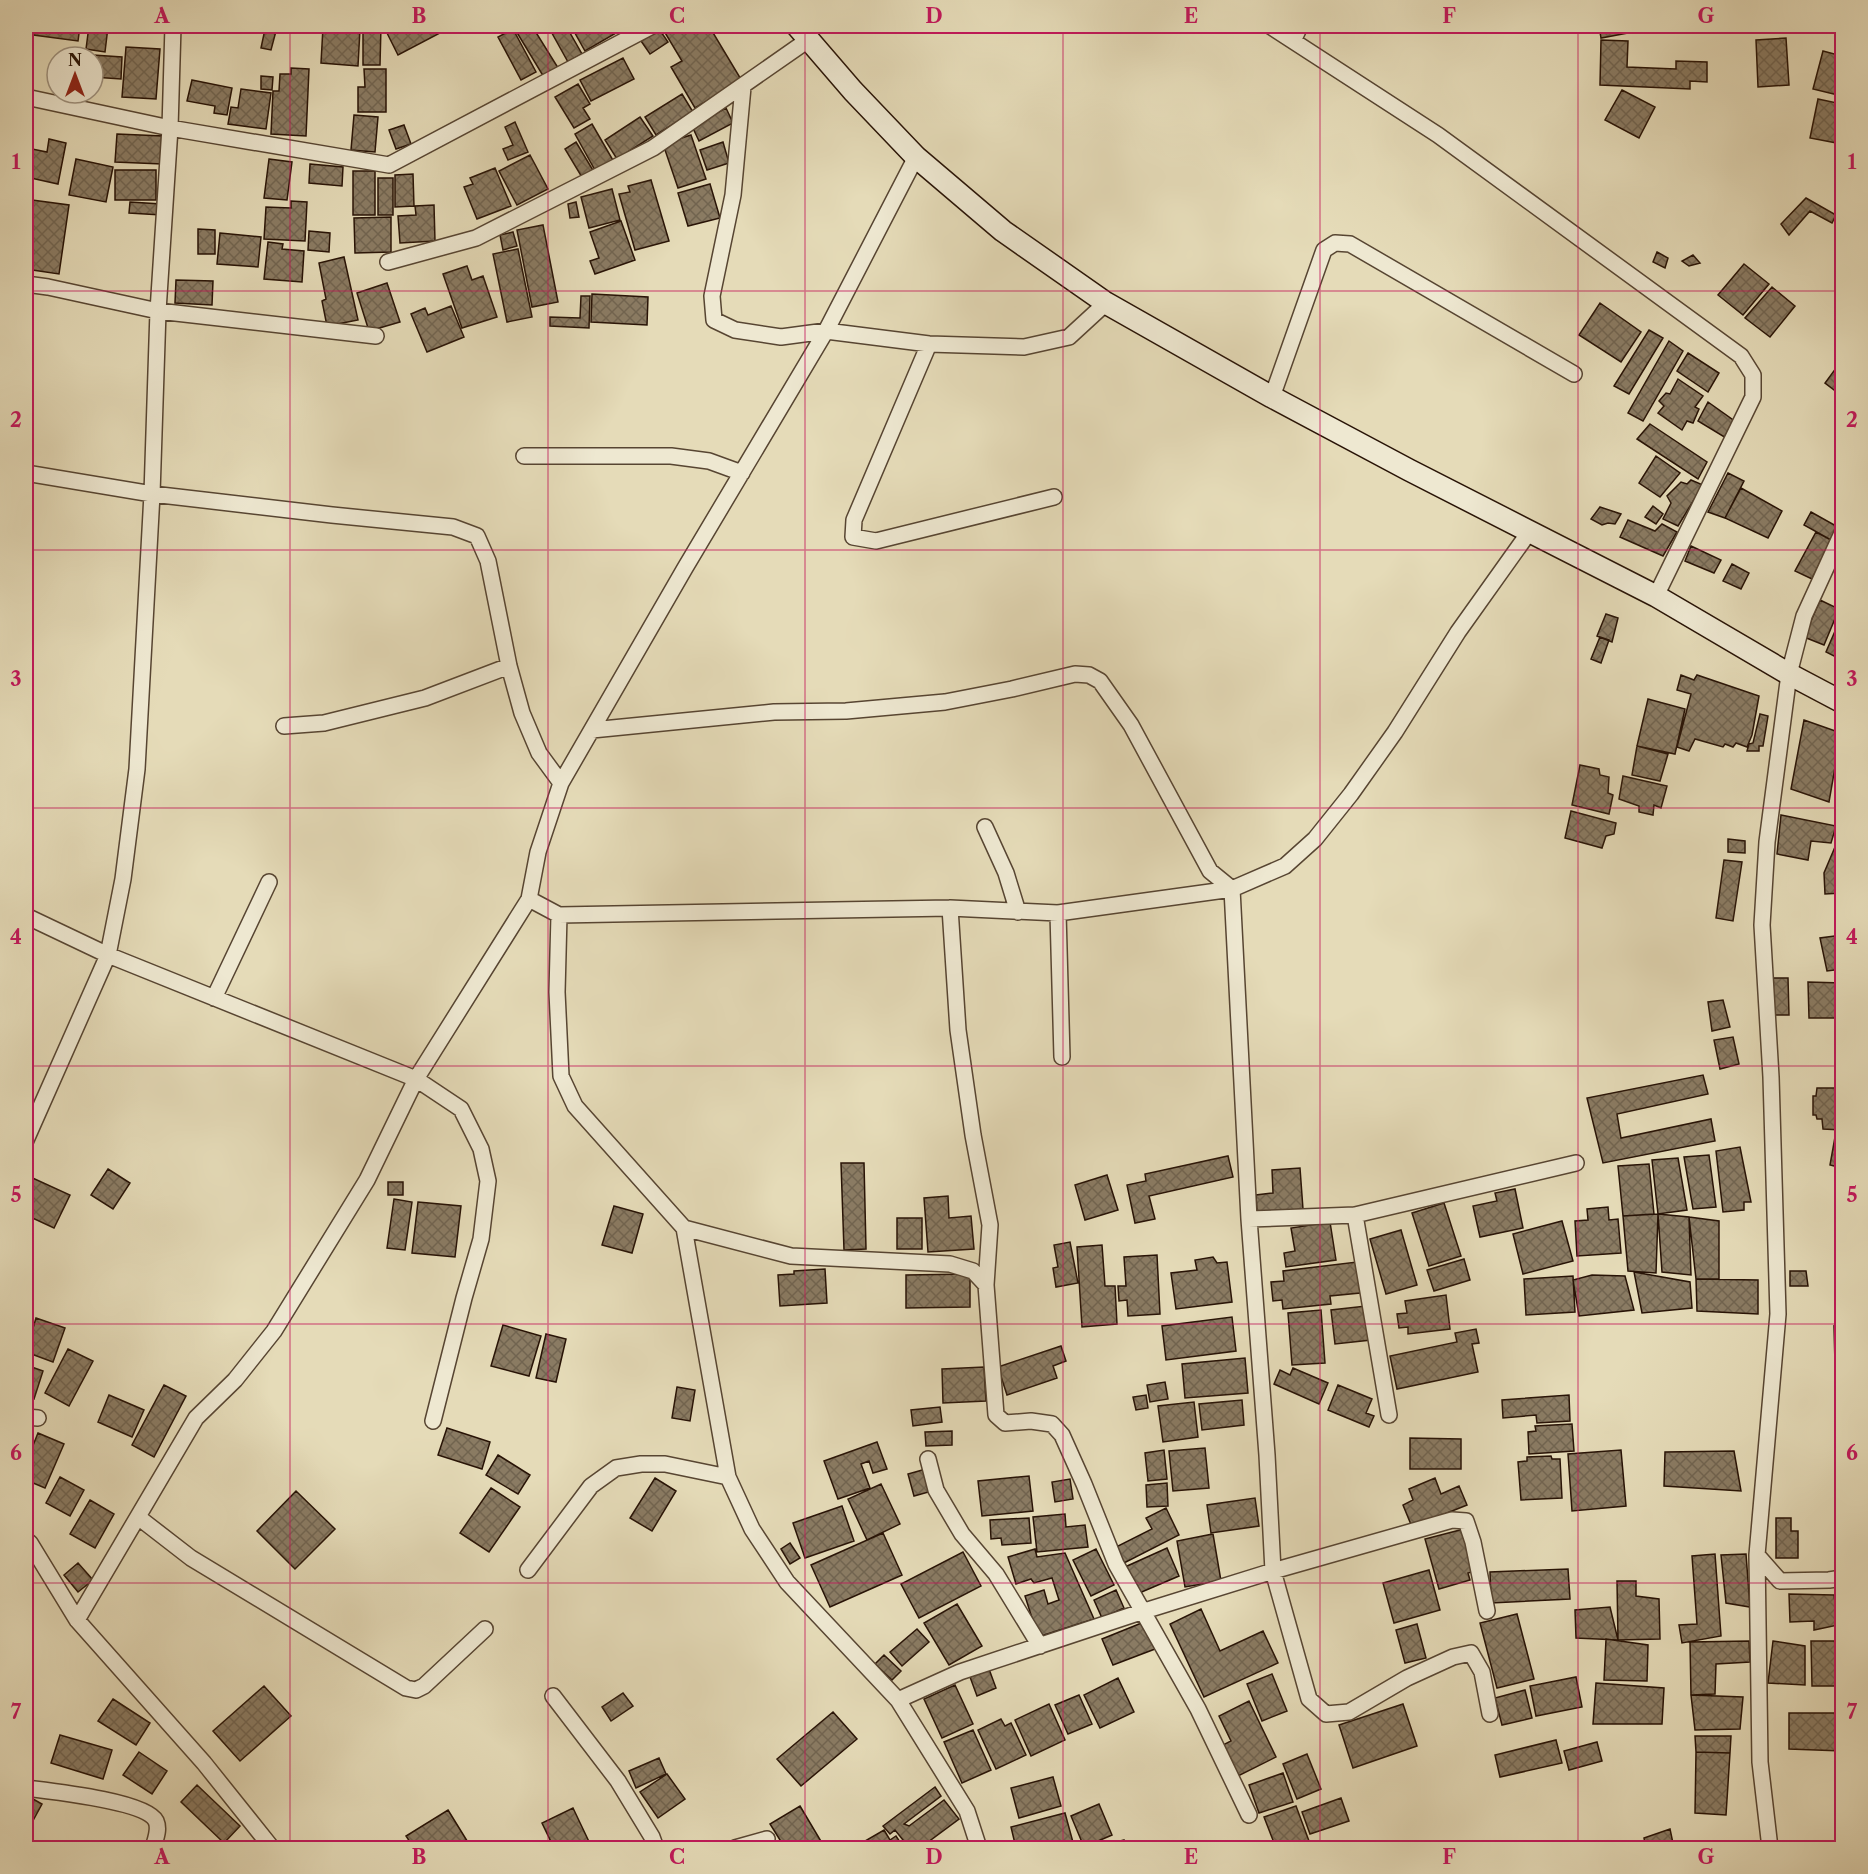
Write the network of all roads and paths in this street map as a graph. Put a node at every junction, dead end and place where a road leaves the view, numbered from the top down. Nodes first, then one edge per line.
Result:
1 (173, 26) edge
2 (652, 26) edge
3 (1270, 26) edge
4 (1300, 26) edge
5 (802, 33) edge
6 (1293, 41) junction
7 (743, 87) junction
8 (26, 97) edge
9 (170, 128) junction
10 (916, 158) junction
11 (388, 262) dead end
12 (26, 284) edge
13 (1106, 303) junction
14 (158, 311) junction
15 (826, 331) junction
16 (376, 336) dead end
17 (929, 344) junction
18 (1574, 374) dead end
19 (1272, 398) junction
20 (524, 456) dead end
21 (26, 473) edge
22 (742, 473) junction
23 (152, 494) junction
24 (1054, 497) dead end
25 (1530, 531) junction
26 (1842, 533) edge
27 (1656, 596) junction
28 (509, 666) junction
29 (1790, 675) junction
30 (1842, 702) edge
31 (284, 726) dead end
32 (591, 730) junction
33 (561, 783) junction
34 (985, 828) dead end
35 (269, 882) dead end
36 (1232, 889) junction
37 (529, 899) junction
38 (950, 908) junction
39 (1018, 912) junction
40 (1058, 913) junction
41 (559, 915) junction
42 (26, 916) edge
43 (108, 955) junction
44 (214, 998) junction
45 (1062, 1057) dead end
46 (416, 1079) junction
47 (26, 1140) edge
48 (1576, 1163) dead end
49 (1355, 1215) junction
50 (1249, 1219) junction
51 (684, 1228) junction
52 (986, 1285) junction
53 (1389, 1415) dead end
54 (433, 1421) dead end
55 (928, 1459) dead end
56 (728, 1478) junction
57 (138, 1517) junction
58 (26, 1540) edge
59 (1757, 1555) junction
60 (528, 1570) dead end
61 (1274, 1571) junction
62 (1842, 1578) edge
63 (1487, 1611) dead end
64 (1141, 1612) junction
65 (77, 1620) junction
66 (485, 1629) dead end
67 (1040, 1646) junction
68 (553, 1696) dead end
69 (898, 1700) junction
70 (1490, 1714) dead end
71 (26, 1788) edge
72 (1250, 1815) dead end
73 (767, 1839) dead end
74 (153, 1848) edge
75 (272, 1848) edge
76 (656, 1848) edge
77 (735, 1848) edge
78 (979, 1848) edge
79 (1770, 1848) edge

1 - 9 street
2 - 9 street
3 - 6 street
4 - 6 street
5 - 7 street
5 - 10 street
6 - 27 street
7 - 11 street
7 - 15 street
8 - 9 street
9 - 14 street
10 - 13 street
10 - 15 street
12 - 14 street
13 - 17 street
13 - 19 street
14 - 16 street
14 - 23 street
15 - 17 street
15 - 22 street
17 - 24 street
18 - 19 street
19 - 25 street
20 - 22 street
21 - 23 street
22 - 32 street
23 - 28 street
23 - 43 street
25 - 27 street
25 - 36 street
26 - 29 street
27 - 29 street
28 - 31 street
28 - 33 street
29 - 30 street
29 - 59 street
32 - 33 street
32 - 36 street
33 - 37 street
34 - 39 street
35 - 44 street
36 - 40 street
36 - 50 street
37 - 41 street
37 - 46 street
38 - 39 street
38 - 41 street
38 - 52 street
39 - 40 street
40 - 45 street
41 - 51 street
42 - 43 street
43 - 44 street
43 - 47 street
44 - 46 street
46 - 54 street
46 - 57 street
48 - 49 street
49 - 50 street
49 - 53 street
50 - 61 street
51 - 52 street
51 - 56 street
52 - 64 street
55 - 67 street
56 - 60 street
56 - 69 street
57 - 65 street
57 - 66 street
58 - 65 street
59 - 62 street
59 - 79 street
61 - 63 street
61 - 64 street
61 - 70 street
64 - 67 street
64 - 72 street
65 - 75 street
67 - 69 street
68 - 76 street
69 - 78 street
71 - 74 street
73 - 77 street

